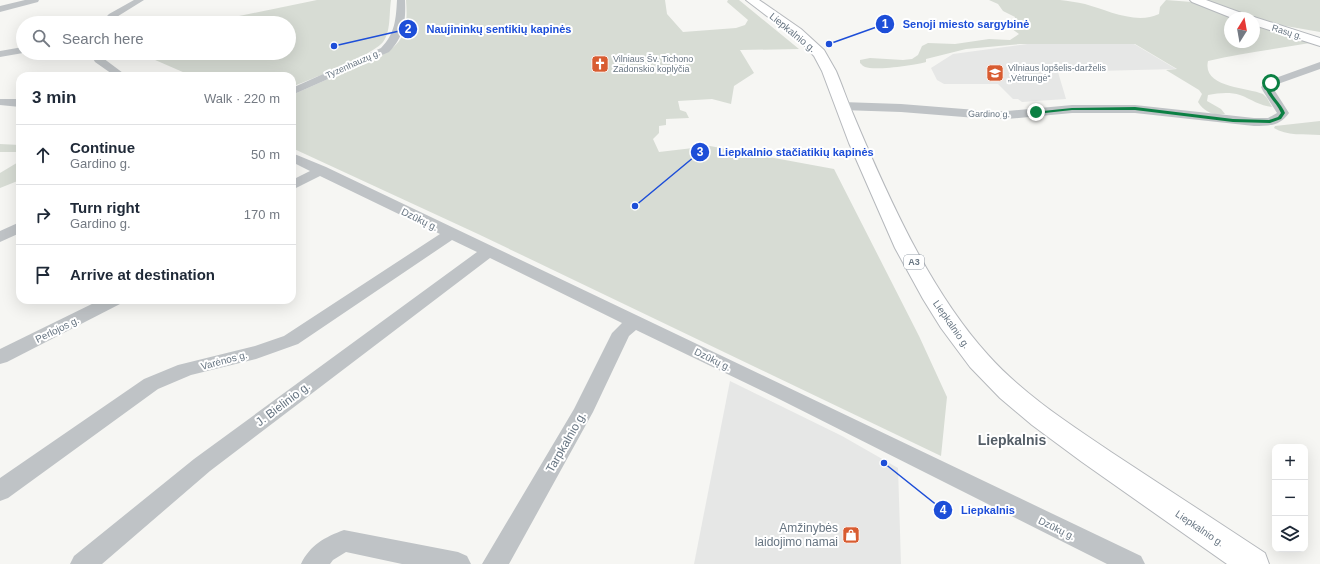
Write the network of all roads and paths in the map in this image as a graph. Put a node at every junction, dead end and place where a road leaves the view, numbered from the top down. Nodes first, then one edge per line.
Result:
1 (35, 0) edge
2 (140, 0) edge
3 (402, 0) edge
4 (752, 0) edge
5 (1196, 0) edge
6 (0, 9) edge
7 (1227, 12) edge
8 (112, 16) edge
9 (1260, 23) edge
10 (1320, 42) edge
11 (16, 51) edge
12 (0, 54) edge
13 (99, 60) edge
14 (1320, 65) edge
15 (116, 72) edge
16 (296, 90) edge
17 (0, 102) edge
18 (16, 103) edge
19 (842, 106) junction
20 (296, 159) edge
21 (321, 170) junction
22 (296, 184) edge
23 (16, 229) edge
24 (451, 234) junction
25 (0, 237) edge
26 (488, 252) junction
27 (106, 304) edge
28 (634, 321) junction
29 (0, 357) edge
30 (0, 491) edge
31 (1244, 562) edge
32 (84, 564) edge
33 (314, 564) edge
34 (458, 564) edge
35 (495, 564) edge
36 (1132, 564) edge

1 - 6 street
2 - 8 street
3 - 16 street, Tyzenhauzų g.
4 - 19 main road, Liepkalnio g. / A3
5 - 7 main road
9 - 10 main road, Rasų g.
11 - 12 street
13 - 15 street
14 - 19 street, Gardino g.
17 - 18 street
19 - 31 main road, Liepkalnio g. / A3
20 - 21 street, Dzūkų g.
21 - 22 street
21 - 24 street, Dzūkų g.
23 - 25 street
24 - 26 street, Dzūkų g.
24 - 30 street, Varėnos g.
26 - 28 street, Dzūkų g.
26 - 32 street, J. Bielinio g.
27 - 29 street, Perlojos g.
28 - 35 street, Tarpkalnio g.
28 - 36 street, Dzūkų g.
33 - 34 street

